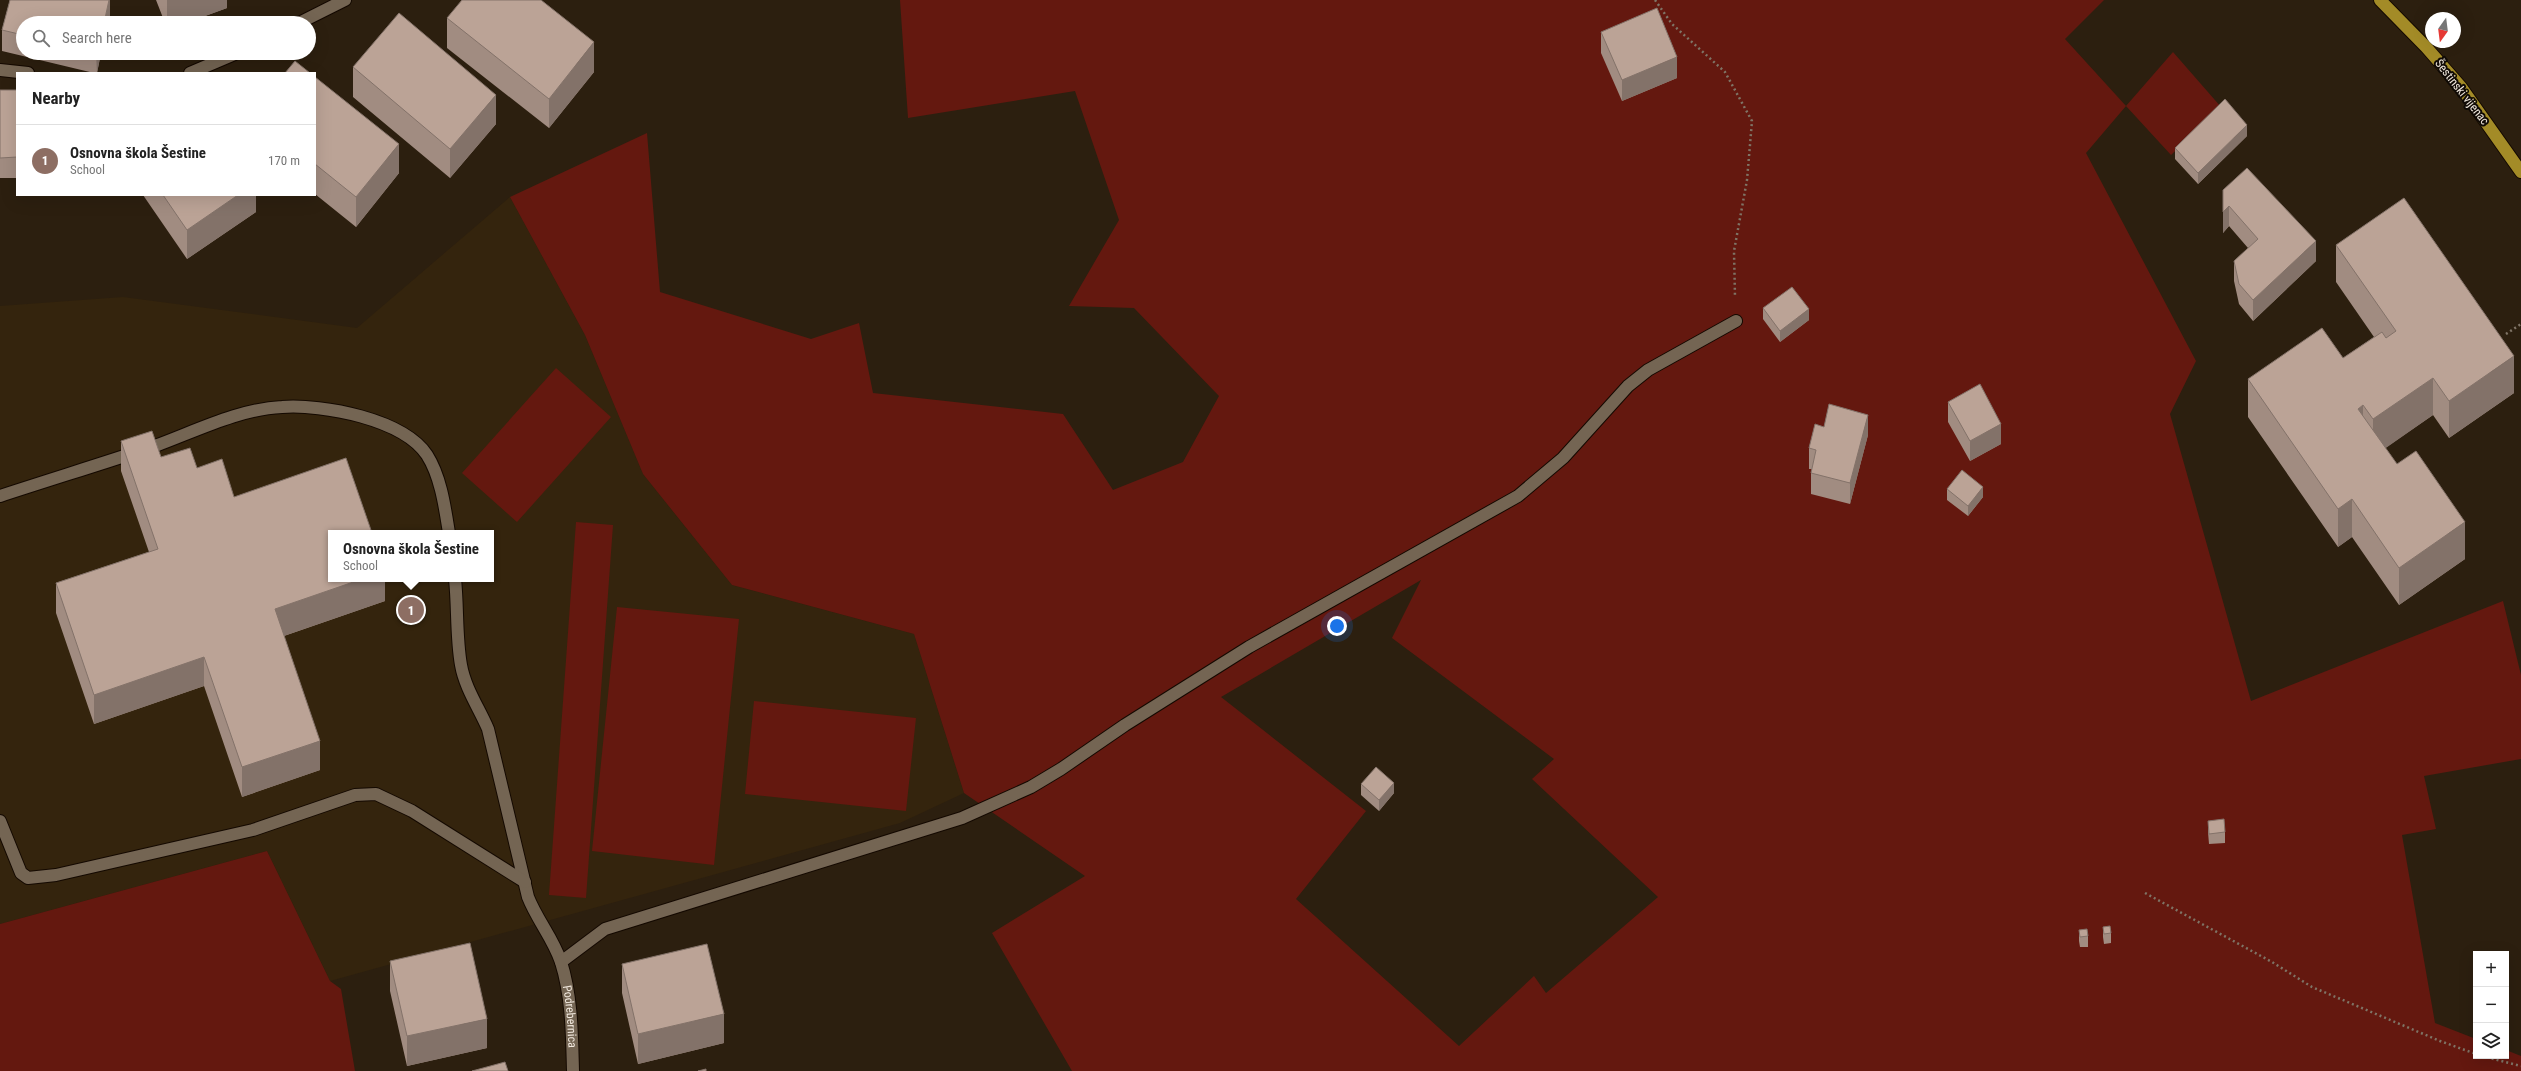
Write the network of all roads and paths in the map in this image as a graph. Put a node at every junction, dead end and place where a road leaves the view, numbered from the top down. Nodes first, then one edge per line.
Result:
1 (345, 0) edge
2 (1656, 0) edge
3 (2380, 0) edge
4 (313, 16) edge
5 (221, 60) edge
6 (0, 70) edge
7 (19, 72) edge
8 (192, 72) edge
9 (2521, 172) edge
10 (1736, 321) joint
11 (2521, 324) edge
12 (2506, 334) dead end
13 (0, 496) edge
14 (449, 530) edge
15 (455, 582) edge
16 (0, 821) edge
17 (525, 882) junction
18 (2145, 893) dead end
19 (561, 962) junction
20 (2473, 1053) edge
21 (2494, 1059) edge
22 (2521, 1066) edge
23 (573, 1071) edge

1 - 4 street
2 - 10 path
3 - 9 main road, Šestinski vijenac
5 - 8 street
6 - 7 street
10 - 19 street
11 - 12 path
13 - 14 street
15 - 17 street, Podrebernica
16 - 17 street
17 - 19 street, Podrebernica
18 - 20 path
19 - 23 street, Podrebernica
21 - 22 path

